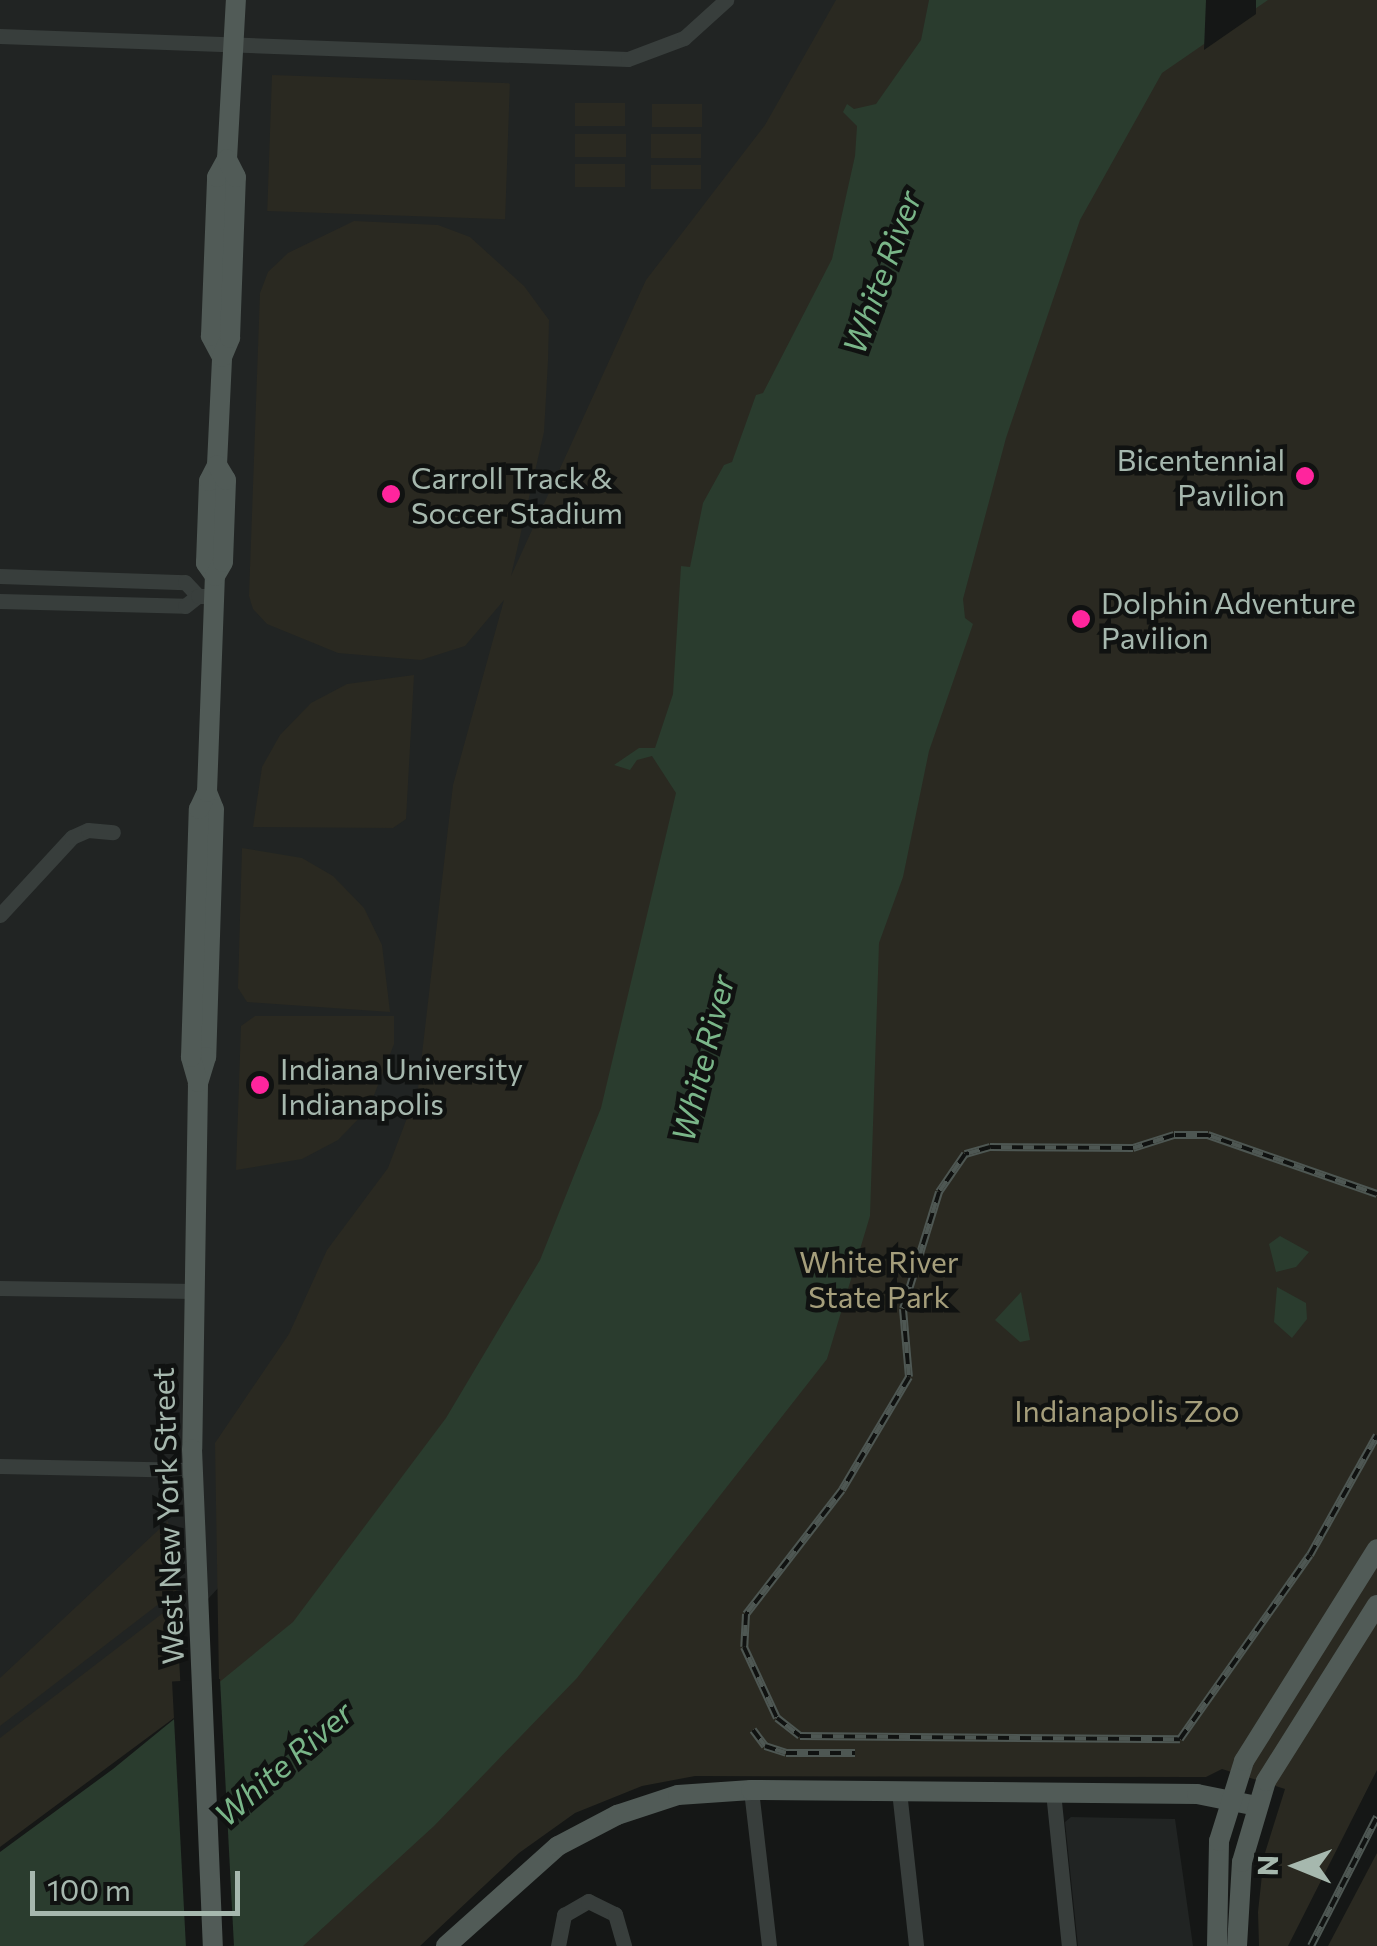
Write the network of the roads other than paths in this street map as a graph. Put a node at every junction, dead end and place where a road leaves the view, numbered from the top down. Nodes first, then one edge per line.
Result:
1 (236, 0) edge
2 (726, 0) edge
3 (0, 36) edge
4 (234, 44) junction
5 (0, 576) edge
6 (209, 589) junction
7 (0, 600) edge
8 (113, 832) dead end
9 (0, 915) edge
10 (0, 1288) edge
11 (194, 1292) junction
12 (0, 1466) edge
13 (193, 1470) junction
14 (1377, 1549) edge
15 (1377, 1605) edge
16 (752, 1790) junction
17 (898, 1791) junction
18 (1054, 1792) junction
19 (1229, 1800) junction
20 (1257, 1806) junction
21 (213, 1946) edge
22 (446, 1946) edge
23 (558, 1946) edge
24 (624, 1946) edge
25 (769, 1946) edge
26 (916, 1946) edge
27 (1069, 1946) edge
28 (1217, 1946) edge
29 (1237, 1946) edge

1 - 4 main road, West New York Street
2 - 4 street
3 - 4 street
4 - 6 main road, West New York Street
5 - 6 street
6 - 7 street
6 - 11 main road, West New York Street
8 - 9 street
10 - 11 street
11 - 13 main road, West New York Street
12 - 13 street
13 - 21 main road, West New York Street
14 - 19 main road
15 - 20 main road
16 - 17 main road
16 - 22 main road
16 - 25 street
17 - 18 main road
17 - 26 street
18 - 19 main road
18 - 27 street
19 - 20 main road
19 - 28 main road
20 - 29 main road
23 - 24 street

